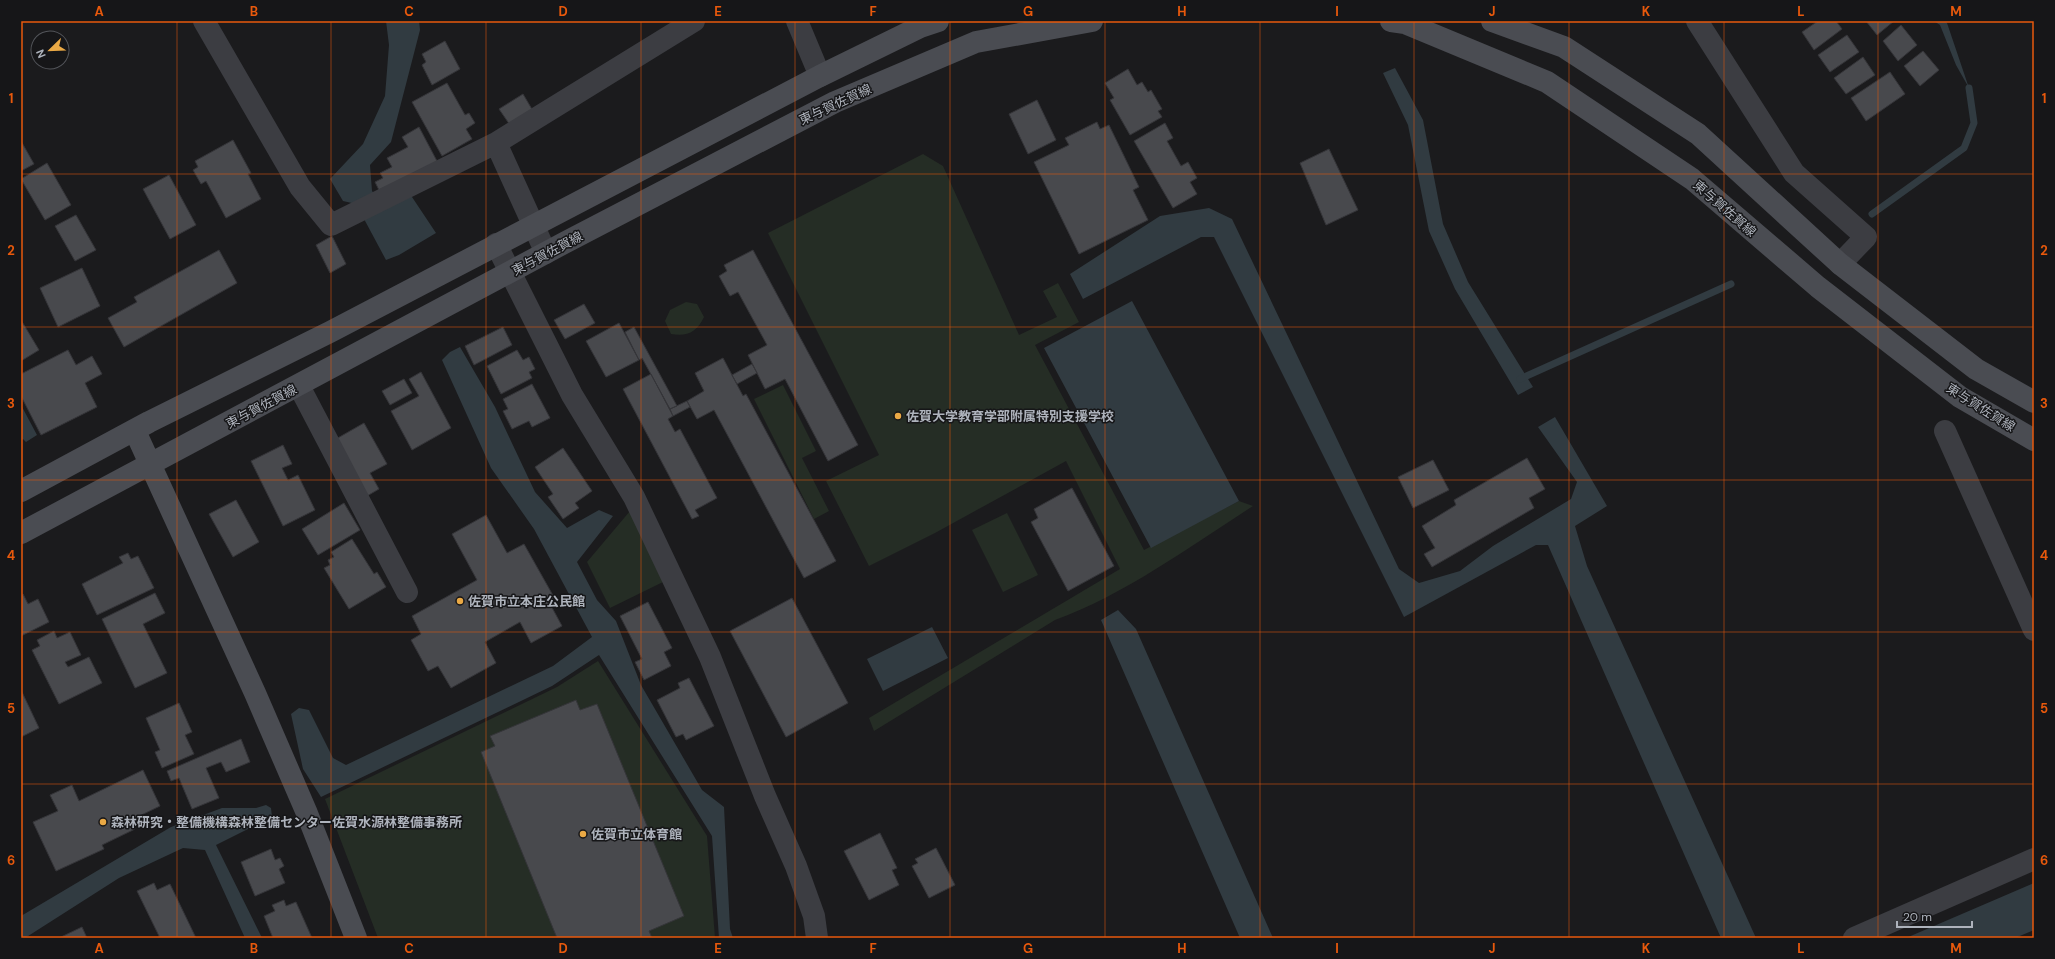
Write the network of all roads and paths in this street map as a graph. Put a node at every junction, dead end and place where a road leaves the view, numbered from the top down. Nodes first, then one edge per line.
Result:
1 (204, 21) edge
2 (694, 21) edge
3 (797, 21) edge
4 (938, 21) edge
5 (1092, 21) edge
6 (1391, 21) edge
7 (1492, 21) edge
8 (1698, 21) edge
9 (820, 76) junction
10 (496, 143) junction
11 (533, 224) junction
12 (496, 244) junction
13 (546, 253) junction
14 (1840, 264) junction
15 (509, 273) junction
16 (298, 386) junction
17 (2034, 402) edge
18 (134, 431) junction
19 (1945, 431) dead end
20 (2034, 440) edge
21 (150, 465) junction
22 (23, 486) edge
23 (21, 533) edge
24 (407, 592) dead end
25 (2034, 630) edge
26 (2034, 859) edge
27 (353, 937) edge
28 (817, 938) edge
29 (1854, 938) edge

1 - 10 street
2 - 10 street
3 - 9 street
4 - 9 main road
5 - 13 main road, 東与賀佐賀線
6 - 20 main road, 東与賀佐賀線
7 - 14 main road
8 - 14 street
9 - 11 main road
10 - 11 street
11 - 12 main road
11 - 13 street
12 - 15 street
12 - 18 main road
13 - 15 main road, 東与賀佐賀線
14 - 17 main road
15 - 16 main road, 東与賀佐賀線
15 - 28 street
16 - 21 main road, 東与賀佐賀線
16 - 24 street
18 - 21 main road
18 - 22 main road
19 - 25 street
21 - 23 main road, 東与賀佐賀線
21 - 27 main road
26 - 29 street

